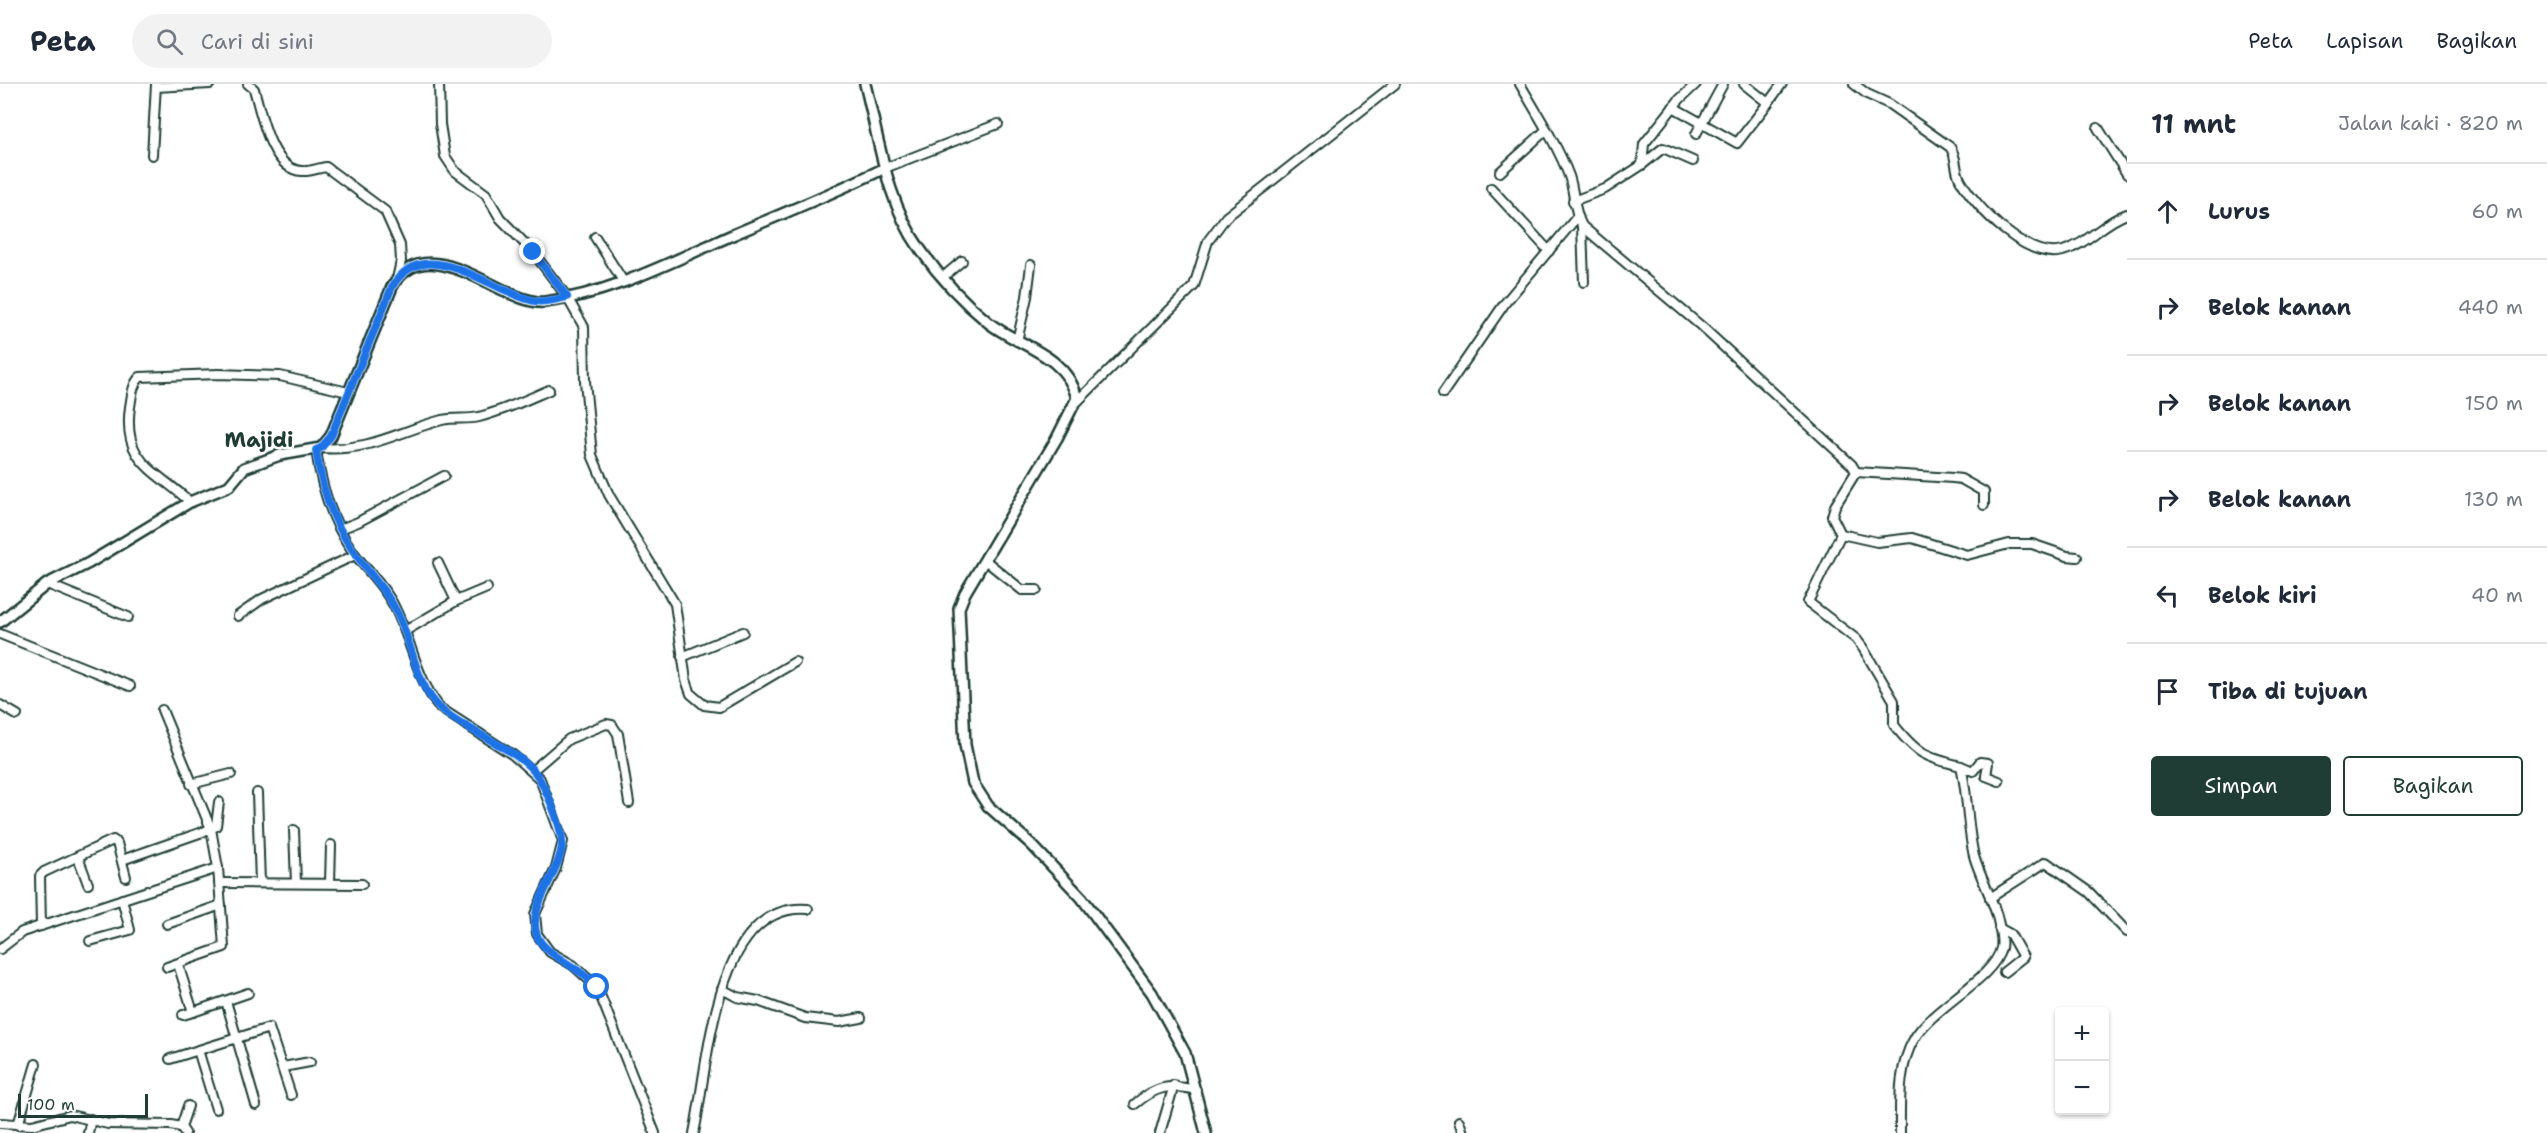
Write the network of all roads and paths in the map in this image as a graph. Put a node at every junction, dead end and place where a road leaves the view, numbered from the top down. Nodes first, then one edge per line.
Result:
1 (210, 84) edge
2 (248, 84) edge
3 (439, 84) edge
4 (865, 84) edge
5 (1395, 84) edge
6 (1520, 84) edge
7 (1695, 84) edge
8 (1723, 84) edge
9 (1744, 84) edge
10 (1782, 84) edge
11 (1854, 84) edge
12 (156, 86) edge
13 (1768, 103) junction
14 (1673, 106) junction
15 (1702, 122) junction
16 (998, 124) dead end
17 (2098, 128) dead end
18 (1545, 131) junction
19 (1696, 134) dead end
20 (152, 155) dead end
21 (1693, 161) dead end
22 (1642, 165) junction
23 (885, 168) junction
24 (1500, 172) dead end
25 (2127, 174) edge
26 (1491, 188) dead end
27 (1573, 201) junction
28 (2127, 214) edge
29 (1577, 217) junction
30 (1582, 226) junction
31 (595, 237) dead end
32 (1549, 251) junction
33 (962, 261) dead end
34 (1031, 265) dead end
35 (943, 277) junction
36 (397, 279) junction
37 (623, 281) junction
38 (1584, 282) dead end
39 (567, 297) junction
40 (1017, 341) junction
41 (549, 390) dead end
42 (348, 392) junction
43 (1443, 393) dead end
44 (1077, 402) junction
45 (318, 449) junction
46 (1856, 472) junction
47 (444, 476) dead end
48 (190, 502) junction
49 (1984, 505) dead end
50 (340, 529) junction
51 (1841, 534) junction
52 (356, 555) junction
53 (2078, 556) dead end
54 (986, 561) junction
55 (438, 563) dead end
56 (47, 584) junction
57 (487, 588) dead end
58 (1037, 590) dead end
59 (456, 602) junction
60 (238, 616) dead end
61 (128, 617) dead end
62 (0, 622) edge
63 (405, 632) junction
64 (743, 632) dead end
65 (0, 634) edge
66 (682, 657) junction
67 (795, 662) dead end
68 (130, 686) dead end
69 (0, 705) edge
70 (162, 710) dead end
71 (17, 715) dead end
72 (1961, 766) junction
73 (533, 770) junction
74 (231, 774) dead end
75 (1999, 781) dead end
76 (191, 784) junction
77 (256, 793) dead end
78 (219, 802) dead end
79 (629, 803) dead end
80 (211, 829) junction
81 (294, 830) dead end
82 (332, 844) dead end
83 (78, 857) junction
84 (122, 860) junction
85 (218, 868) junction
86 (126, 878) dead end
87 (219, 883) junction
88 (260, 883) junction
89 (88, 884) dead end
90 (296, 884) junction
91 (330, 884) junction
92 (363, 884) dead end
93 (1990, 898) junction
94 (122, 899) junction
95 (221, 905) junction
96 (807, 909) dead end
97 (167, 924) dead end
98 (41, 926) junction
99 (2000, 928) junction
100 (2127, 932) edge
101 (90, 941) dead end
102 (0, 949) edge
103 (178, 964) junction
104 (168, 967) dead end
105 (2004, 972) dead end
106 (722, 989) junction
107 (248, 993) dead end
108 (225, 1001) junction
109 (193, 1012) junction
110 (183, 1015) dead end
111 (861, 1018) dead end
112 (236, 1038) junction
113 (198, 1050) junction
114 (170, 1059) dead end
115 (310, 1062) dead end
116 (36, 1064) dead end
117 (283, 1067) junction
118 (1174, 1085) junction
119 (1196, 1089) junction
120 (291, 1095) dead end
121 (1135, 1104) dead end
122 (256, 1105) dead end
123 (188, 1106) dead end
124 (216, 1109) dead end
125 (91, 1119) junction
126 (1460, 1121) dead end
127 (0, 1123) edge
128 (23, 1127) edge
129 (128, 1129) edge
130 (183, 1130) edge
131 (88, 1133) edge
132 (655, 1133) edge
133 (693, 1133) edge
134 (1160, 1133) edge
135 (1206, 1133) edge
136 (1463, 1133) edge
137 (1900, 1133) edge

1 - 12 street
2 - 36 street
3 - 39 street
4 - 23 street
5 - 44 street
6 - 18 street
7 - 14 street
8 - 15 street
9 - 13 street
10 - 13 street
11 - 28 street
12 - 20 street
13 - 15 street
14 - 15 street
14 - 22 street
15 - 19 street
16 - 23 street
17 - 25 street
18 - 24 street
18 - 27 street
21 - 22 street
22 - 27 street
23 - 35 street
23 - 37 street
26 - 32 street
27 - 29 street
29 - 30 street
29 - 32 street
30 - 38 street
30 - 46 street
31 - 37 street
32 - 43 street
33 - 35 street
34 - 40 street
35 - 40 street
36 - 39 street
36 - 42 street
37 - 39 street
39 - 66 street
40 - 44 street
41 - 45 street
42 - 45 street
42 - 48 street
44 - 54 street
45 - 48 street
45 - 50 street
46 - 49 street
46 - 51 street
47 - 50 street
48 - 56 street
50 - 52 street
51 - 53 street
51 - 72 street
52 - 60 street
52 - 63 street
54 - 58 street
54 - 119 street
55 - 59 street
56 - 61 street
56 - 62 street
57 - 59 street
59 - 63 street
63 - 73 street
64 - 66 street
65 - 68 street
66 - 67 street
69 - 71 street
70 - 76 street
72 - 75 street
72 - 93 street
73 - 79 street
73 - 132 street
74 - 76 street
76 - 80 street
77 - 88 street
78 - 80 street
80 - 84 street
80 - 85 street
81 - 90 street
82 - 91 street
83 - 84 street
83 - 89 street
83 - 98 street
84 - 86 street
85 - 87 street
85 - 94 street
87 - 88 street
87 - 95 street
88 - 90 street
90 - 91 street
91 - 92 street
93 - 99 street
93 - 100 street
94 - 98 street
94 - 101 street
95 - 97 street
95 - 103 street
96 - 106 street
98 - 102 street
99 - 105 street
99 - 137 street
103 - 104 street
103 - 109 street
106 - 111 street
106 - 133 street
107 - 108 street
108 - 109 street
108 - 112 street
109 - 110 street
112 - 113 street
112 - 117 street
112 - 122 street
113 - 114 street
113 - 124 street
115 - 117 street
116 - 128 street
117 - 120 street
118 - 119 street
118 - 121 street
118 - 134 street
119 - 135 street
123 - 130 street
125 - 128 street
125 - 129 street
125 - 131 street
126 - 136 street
127 - 128 street
129 - 130 street

